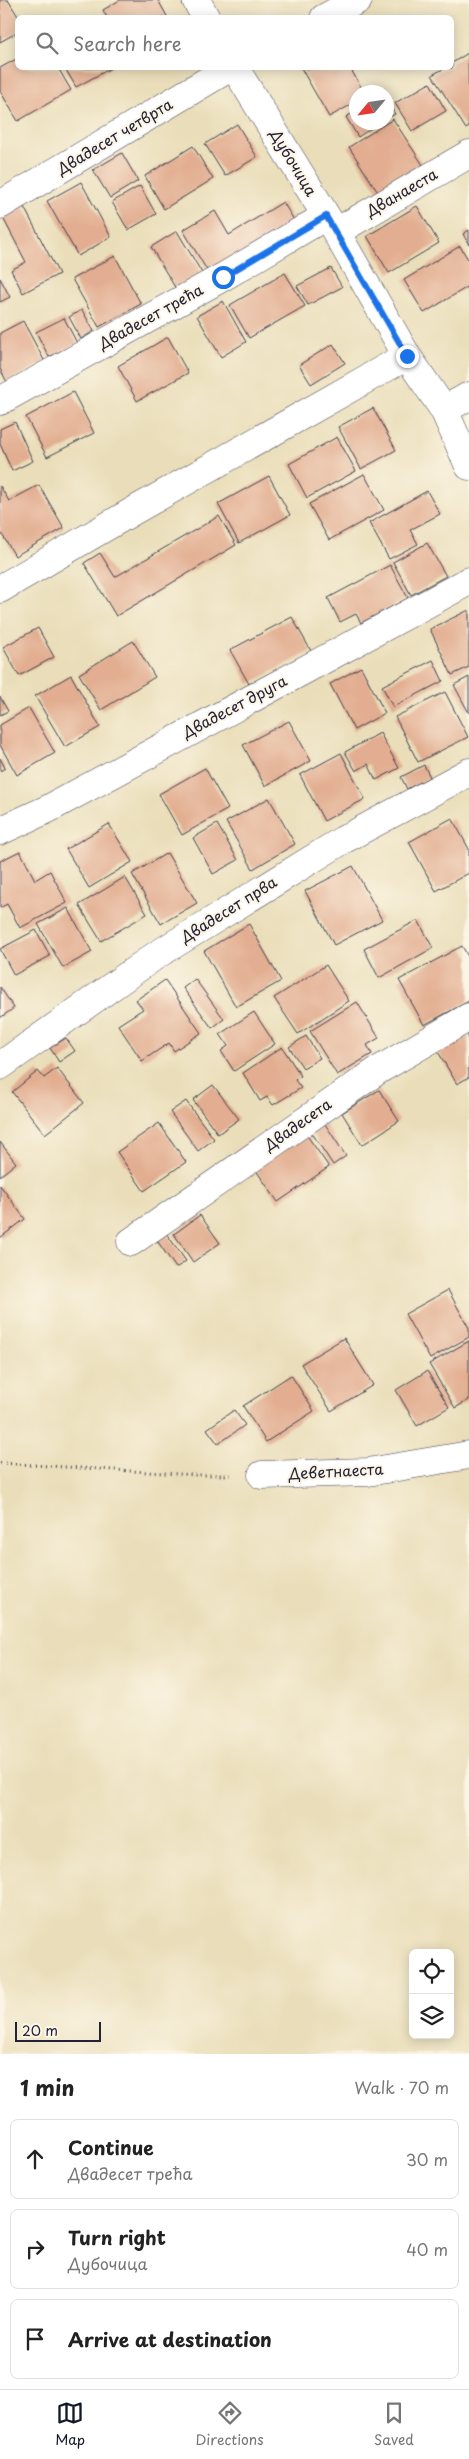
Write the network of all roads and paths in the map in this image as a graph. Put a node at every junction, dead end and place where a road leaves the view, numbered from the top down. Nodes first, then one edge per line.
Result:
1 (196, 0) edge
2 (358, 0) edge
3 (204, 15) edge
4 (330, 15) edge
5 (226, 70) edge
6 (236, 70) edge
7 (469, 154) edge
8 (0, 205) edge
9 (331, 224) junction
10 (407, 356) junction
11 (469, 396) edge
12 (0, 400) edge
13 (444, 410) junction
14 (469, 466) edge
15 (469, 581) edge
16 (0, 589) edge
17 (469, 772) edge
18 (0, 831) edge
19 (469, 1017) edge
20 (0, 1066) edge
21 (131, 1242) dead end
22 (469, 1455) edge
23 (0, 1463) edge
24 (262, 1475) joint

1 - 3 street
2 - 4 street
5 - 8 street, Двадесет четврта
6 - 9 street, Дубочица
7 - 9 street, Дванаеста
9 - 10 street, Дубочица
9 - 12 street, Двадесет трећа
10 - 13 street, Дубочица
10 - 16 street
11 - 13 street
13 - 14 street, Дубочица
15 - 18 street, Двадесет друга
17 - 20 street, Двадесет прва
19 - 21 street, Двадесета
22 - 24 street, Деветнаеста
23 - 24 path

